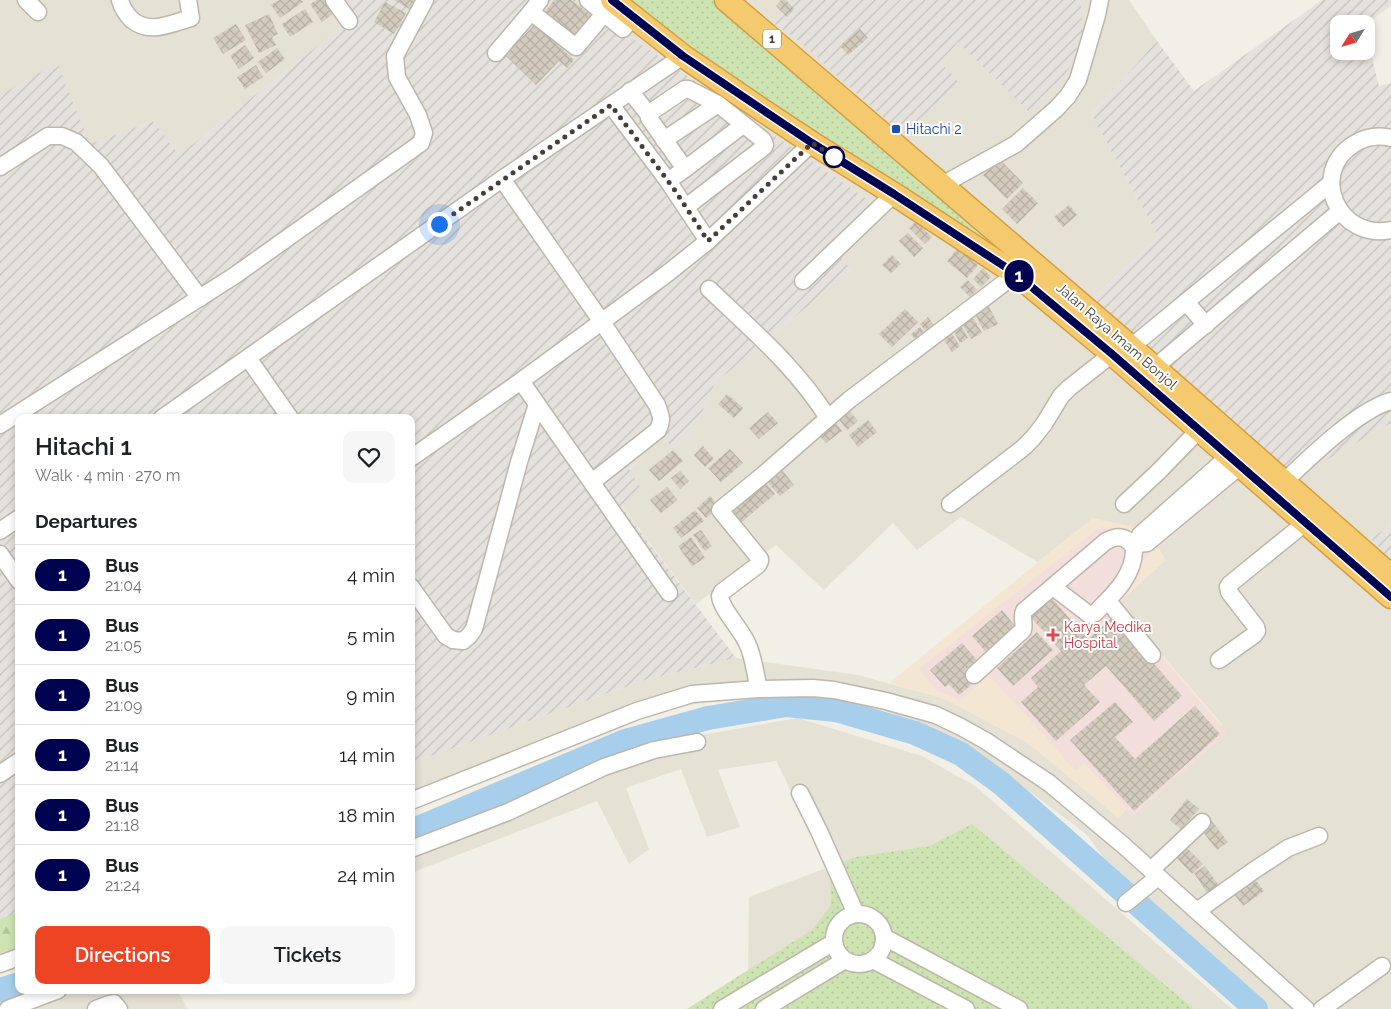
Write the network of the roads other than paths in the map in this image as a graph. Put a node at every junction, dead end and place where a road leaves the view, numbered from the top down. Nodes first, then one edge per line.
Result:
1 (26, 0) edge
2 (120, 0) edge
3 (188, 0) edge
4 (334, 0) edge
5 (425, 0) edge
6 (588, 0) edge
7 (1100, 0) edge
8 (735, 3) edge
9 (610, 5) edge
10 (535, 6) edge
11 (38, 12) dead end
12 (349, 21) dead end
13 (496, 53) dead end
14 (683, 56) junction
15 (630, 91) junction
16 (718, 104) junction
17 (611, 105) junction
18 (649, 115) junction
19 (743, 125) junction
20 (1391, 138) edge
21 (664, 140) junction
22 (812, 143) junction
23 (0, 167) edge
24 (684, 169) junction
25 (502, 179) junction
26 (668, 180) junction
27 (1331, 183) junction
28 (942, 185) junction
29 (894, 194) junction
30 (686, 207) junction
31 (1340, 211) junction
32 (1391, 230) edge
33 (708, 241) junction
34 (1016, 274) junction
35 (803, 281) dead end
36 (709, 289) dead end
37 (200, 298) junction
38 (1186, 302) junction
39 (602, 322) junction
40 (1206, 324) junction
41 (1122, 351) junction
42 (248, 358) junction
43 (1154, 368) junction
44 (521, 381) junction
45 (1391, 401) edge
46 (537, 404) junction
47 (17, 414) edge
48 (168, 414) edge
49 (287, 414) edge
50 (15, 415) edge
51 (828, 418) junction
52 (0, 425) edge
53 (1199, 430) junction
54 (415, 455) edge
55 (1234, 461) junction
56 (592, 482) junction
57 (1284, 482) junction
58 (950, 504) dead end
59 (1124, 504) dead end
60 (15, 521) edge
61 (1305, 522) junction
62 (0, 531) edge
63 (1136, 546) junction
64 (0, 554) edge
65 (15, 575) edge
66 (1386, 576) edge
67 (1054, 586) junction
68 (415, 593) edge
69 (669, 593) dead end
70 (1108, 601) junction
71 (1152, 655) dead end
72 (1219, 660) dead end
73 (974, 675) dead end
74 (759, 689) junction
75 (697, 742) dead end
76 (15, 764) edge
77 (0, 774) edge
78 (800, 793) dead end
79 (415, 799) edge
80 (1202, 822) dead end
81 (1319, 836) dead end
82 (415, 847) edge
83 (1155, 874) junction
84 (1132, 899) dead end
85 (1197, 911) junction
86 (856, 914) junction
87 (884, 937) junction
88 (834, 942) junction
89 (15, 958) edge
90 (845, 960) junction
91 (873, 960) junction
92 (0, 964) edge
93 (1382, 966) dead end
94 (47, 994) edge
95 (8, 1009) edge
96 (96, 1009) edge
97 (119, 1009) edge
98 (722, 1009) edge
99 (764, 1009) edge
100 (966, 1009) edge
101 (1018, 1009) edge
102 (1306, 1009) edge
103 (1322, 1009) edge

1 - 11 street
2 - 3 street
4 - 12 street
5 - 37 street
6 - 9 street
7 - 28 street
8 - 28 highway, Jalan Raya Imam Bonjol / 1
9 - 10 street
9 - 14 highway, Jalan Raya Imam Bonjol / 1
10 - 13 street
14 - 15 street
14 - 22 highway, Jalan Raya Imam Bonjol / 1
15 - 17 street
15 - 18 street
16 - 18 street
16 - 19 street
16 - 21 street
17 - 25 street
17 - 26 street
18 - 21 street
19 - 24 street
19 - 30 street
20 - 27 street
21 - 24 street
22 - 29 highway, Jalan Raya Imam Bonjol / 1
22 - 33 street
23 - 37 street
24 - 26 street
25 - 39 street
25 - 42 street
26 - 30 street
27 - 31 street
27 - 38 street
28 - 41 highway, Jalan Raya Imam Bonjol / 1
29 - 34 highway, Jalan Raya Imam Bonjol / 1
29 - 35 street
30 - 33 street
31 - 32 street
31 - 40 street
33 - 39 street
34 - 41 highway, Jalan Raya Imam Bonjol / 1
34 - 51 street
36 - 51 street
37 - 47 street
38 - 40 street
38 - 41 street
39 - 44 street
39 - 56 street
40 - 43 street
41 - 43 highway, Jalan Raya Imam Bonjol / 1
41 - 53 highway, Jalan Raya Imam Bonjol / 1
41 - 58 street
42 - 48 street
42 - 49 street
43 - 57 highway, Jalan Raya Imam Bonjol / 1
44 - 46 street
44 - 54 street
45 - 57 street
46 - 56 street
46 - 68 street
50 - 52 street
51 - 74 street
53 - 55 highway, Jalan Raya Imam Bonjol / 1
53 - 59 street
55 - 61 highway, Jalan Raya Imam Bonjol / 1
55 - 63 street
56 - 69 street
57 - 66 highway, Jalan Raya Imam Bonjol / 1
60 - 62 street
61 - 66 highway, Jalan Raya Imam Bonjol / 1
61 - 72 street
63 - 67 street
63 - 70 street
64 - 65 street
67 - 70 street
67 - 73 street
70 - 71 street
74 - 79 street
74 - 83 street
75 - 82 street
76 - 77 street
78 - 86 street
80 - 83 street
81 - 85 street
83 - 84 street
83 - 85 street
85 - 102 street
86 - 87 street
86 - 88 street
87 - 91 street
87 - 101 street
88 - 90 street
88 - 98 street
89 - 92 street
90 - 91 street
90 - 99 street
91 - 100 street
93 - 103 street
94 - 95 street
96 - 97 street

